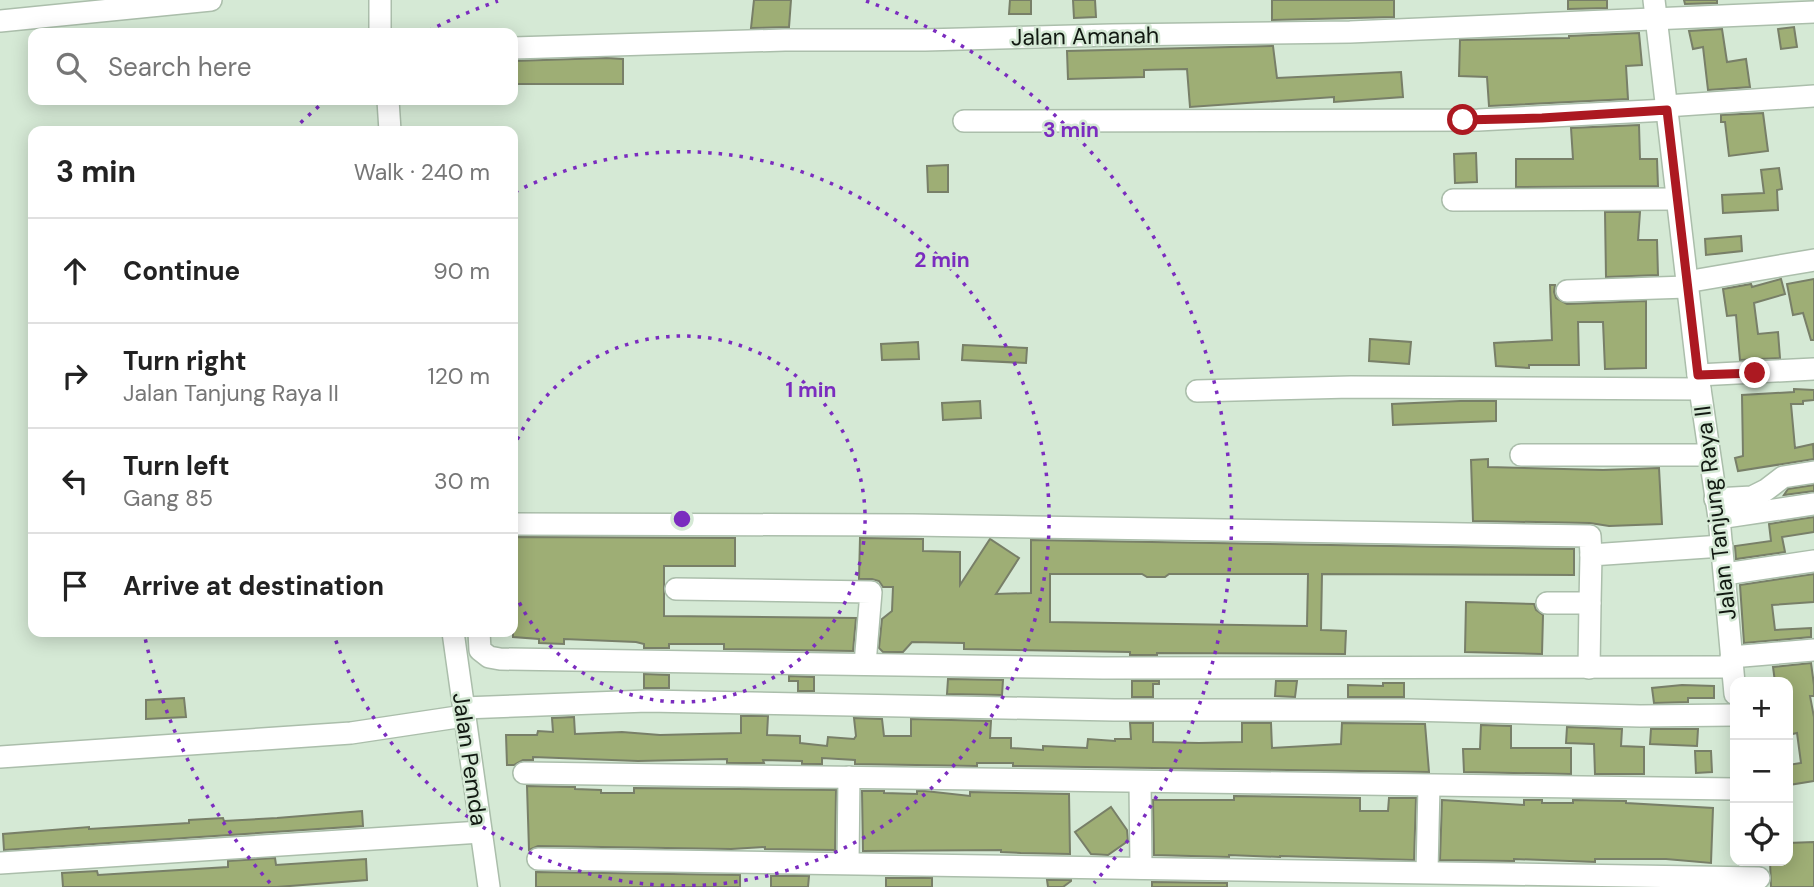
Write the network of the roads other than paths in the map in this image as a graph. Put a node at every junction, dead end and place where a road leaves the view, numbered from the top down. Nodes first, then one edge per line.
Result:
1 (211, 0) edge
2 (380, 0) edge
3 (1655, 10) edge
4 (1814, 12) edge
5 (0, 21) edge
6 (380, 28) edge
7 (518, 48) edge
8 (1814, 96) edge
9 (388, 105) edge
10 (1666, 108) junction
11 (964, 121) dead end
12 (390, 126) edge
13 (1677, 199) junction
14 (1453, 200) dead end
15 (1814, 260) edge
16 (1687, 285) junction
17 (1567, 290) dead end
18 (1814, 369) edge
19 (1699, 382) junction
20 (1197, 391) dead end
21 (1709, 455) junction
22 (1521, 456) dead end
23 (1814, 472) edge
24 (1814, 504) edge
25 (1717, 509) junction
26 (518, 524) edge
27 (1722, 546) junction
28 (1591, 555) junction
29 (1814, 561) edge
30 (1725, 574) junction
31 (676, 589) dead end
32 (1547, 603) dead end
33 (1590, 603) junction
34 (454, 637) edge
35 (479, 637) edge
36 (1814, 650) edge
37 (1732, 662) junction
38 (865, 664) junction
39 (1589, 668) junction
40 (1733, 677) edge
41 (464, 712) junction
42 (1730, 715) edge
43 (0, 757) edge
44 (524, 773) dead end
45 (849, 777) junction
46 (1140, 782) junction
47 (1429, 786) junction
48 (1730, 789) edge
49 (481, 832) junction
50 (538, 859) dead end
51 (0, 863) edge
52 (848, 863) junction
53 (1141, 868) junction
54 (1427, 871) junction
55 (1759, 875) edge
56 (489, 887) edge

1 - 5 street
2 - 6 street
3 - 4 street, Jalan Amanah
3 - 7 street, Jalan Amanah
3 - 10 street, Jalan Tanjung Raya II
8 - 10 street
9 - 12 street
10 - 11 street
10 - 13 street, Jalan Tanjung Raya II
13 - 14 street
13 - 16 street, Jalan Tanjung Raya II
15 - 16 street
16 - 17 street
16 - 19 street, Jalan Tanjung Raya II
18 - 19 street
19 - 20 street
19 - 21 street, Jalan Tanjung Raya II
21 - 22 street
21 - 25 street, Jalan Tanjung Raya II
23 - 25 street
24 - 25 street
25 - 27 street, Jalan Tanjung Raya II
26 - 28 street
27 - 28 street
27 - 30 street, Jalan Tanjung Raya II
28 - 33 street
29 - 30 street
30 - 37 street, Jalan Tanjung Raya II
31 - 38 street
32 - 33 street
33 - 39 street
34 - 41 street, Jalan Pemda
35 - 38 street
36 - 37 street
37 - 39 street
37 - 40 street, Jalan Tanjung Raya II
38 - 39 street
41 - 42 street
41 - 43 street
41 - 49 street, Jalan Pemda
44 - 45 street
45 - 46 street
45 - 52 street
46 - 47 street
46 - 53 street
47 - 48 street
47 - 54 street
49 - 51 street
49 - 56 street, Jalan Pemda
50 - 52 street
52 - 53 street
53 - 54 street
54 - 55 street

